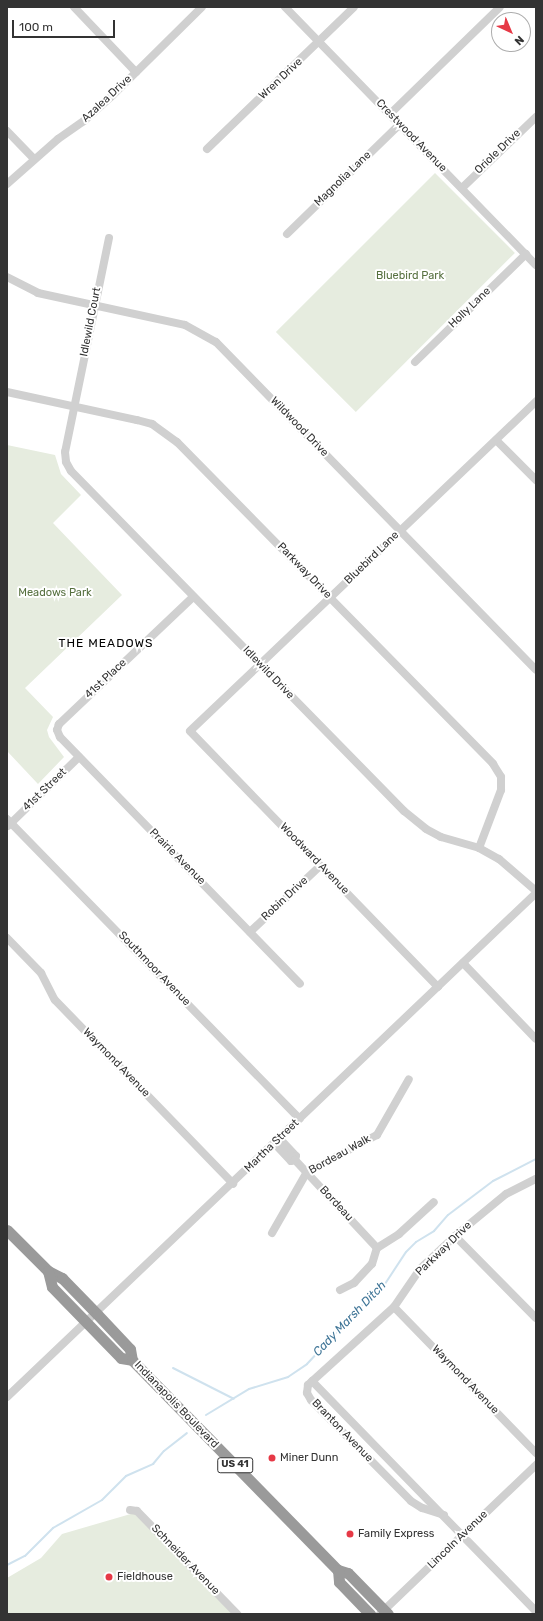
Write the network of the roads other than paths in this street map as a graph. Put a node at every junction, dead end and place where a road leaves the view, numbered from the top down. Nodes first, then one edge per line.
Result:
1 (74, 7) edge
2 (202, 7) edge
3 (285, 7) edge
4 (354, 7) edge
5 (500, 7) edge
6 (320, 42) junction
7 (136, 72) junction
8 (390, 114) junction
9 (536, 117) edge
10 (399, 125) junction
11 (7, 131) edge
12 (207, 149) dead end
13 (34, 159) junction
14 (7, 184) edge
15 (462, 188) junction
16 (287, 234) dead end
17 (109, 238) dead end
18 (526, 254) junction
19 (535, 262) edge
20 (7, 277) edge
21 (95, 305) junction
22 (415, 362) dead end
23 (7, 392) edge
24 (536, 401) edge
25 (74, 406) junction
26 (496, 440) junction
27 (536, 480) edge
28 (400, 531) junction
29 (193, 597) junction
30 (330, 598) junction
31 (260, 664) junction
32 (536, 670) edge
33 (57, 730) joint
34 (190, 731) joint
35 (79, 757) junction
36 (8, 822) edge
37 (479, 848) junction
38 (320, 866) junction
39 (536, 892) edge
40 (250, 932) junction
41 (7, 938) edge
42 (463, 963) junction
43 (300, 984) dead end
44 (438, 987) junction
45 (536, 1039) edge
46 (409, 1079) dead end
47 (300, 1119) junction
48 (277, 1141) junction
49 (307, 1172) junction
50 (536, 1180) edge
51 (234, 1184) junction
52 (434, 1202) dead end
53 (7, 1230) edge
54 (272, 1233) dead end
55 (455, 1236) junction
56 (377, 1248) junction
57 (48, 1271) junction
58 (340, 1290) dead end
59 (394, 1306) junction
60 (97, 1314) junction
61 (536, 1318) edge
62 (86, 1321) junction
63 (132, 1360) junction
64 (312, 1381) junction
65 (7, 1397) edge
66 (536, 1453) edge
67 (536, 1465) edge
68 (130, 1510) dead end
69 (444, 1515) junction
70 (463, 1535) junction
71 (338, 1570) junction
72 (536, 1611) edge
73 (384, 1613) edge
74 (237, 1614) edge
75 (370, 1614) edge

1 - 7 street
2 - 7 street, Azalea Drive
3 - 6 street, Crestwood Avenue
4 - 6 street, Wren Drive
5 - 8 street
6 - 8 street, Crestwood Avenue
6 - 12 street, Wren Drive
7 - 13 street, Azalea Drive
8 - 10 street, Crestwood Avenue
9 - 15 street, Oriole Drive
10 - 15 street, Crestwood Avenue
10 - 16 street, Magnolia Lane
11 - 13 street
13 - 14 street, Azalea Drive
15 - 18 street, Crestwood Avenue
17 - 21 street, Idlewild Court
18 - 19 street, Crestwood Avenue
18 - 22 street, Holly Lane
20 - 21 street, Wildwood Drive
21 - 25 street, Idlewild Court
21 - 28 street, Wildwood Drive
23 - 25 street, Parkway Drive
24 - 26 street, Bluebird Lane
25 - 29 street, Idlewild Drive
25 - 30 street, Parkway Drive
26 - 27 street
26 - 28 street, Bluebird Lane
28 - 30 street, Bluebird Lane
28 - 32 street, Wildwood Drive
29 - 31 street, Idlewild Drive
29 - 33 street, 41st Place
30 - 31 street, Bluebird Lane
30 - 37 street, Parkway Drive
31 - 34 street, Bluebird Lane
31 - 37 street, Idlewild Drive
33 - 35 street, Prairie Avenue
34 - 38 street, Woodward Avenue
35 - 36 street, 41st Street
35 - 40 street, Prairie Avenue
36 - 47 street, Southmoor Avenue
37 - 39 street, Idlewild Drive
38 - 40 street, Robin Drive
38 - 44 street, Woodward Avenue
39 - 42 street, Martha Street
40 - 43 street, Prairie Avenue
41 - 51 street, Waymond Avenue
42 - 44 street, Martha Street
42 - 45 street
44 - 47 street, Martha Street
46 - 49 street, Bordeau Walk
47 - 48 street, Martha Street
48 - 49 street, Bordeau
48 - 51 street, Martha Street
49 - 54 street, Bordeau Walk
49 - 56 street, Bordeau
50 - 55 street, Parkway Drive
51 - 60 street, Martha Street
52 - 56 street
53 - 57 highway, Indianapolis Boulevard / US 41
55 - 59 street, Parkway Drive
55 - 61 street
56 - 58 street
57 - 60 highway, Indianapolis Boulevard / US 41
57 - 62 highway, Indianapolis Boulevard / US 41
59 - 64 street, Parkway Drive
59 - 66 street, Waymond Avenue
60 - 62 street, Martha Street
60 - 63 highway, Indianapolis Boulevard / US 41
62 - 63 highway, Indianapolis Boulevard / US 41
62 - 65 street, Martha Street
63 - 71 highway, Indianapolis Boulevard / US 41
64 - 69 street, Branton Avenue
64 - 69 street, Branton Avenue
67 - 70 street, Lincoln Avenue
68 - 74 street, Schneider Avenue
69 - 70 street, Branton Avenue
70 - 72 street, Branton Avenue
70 - 73 street, Lincoln Avenue
71 - 73 highway, Indianapolis Boulevard / US 41
71 - 75 highway, Indianapolis Boulevard / US 41

